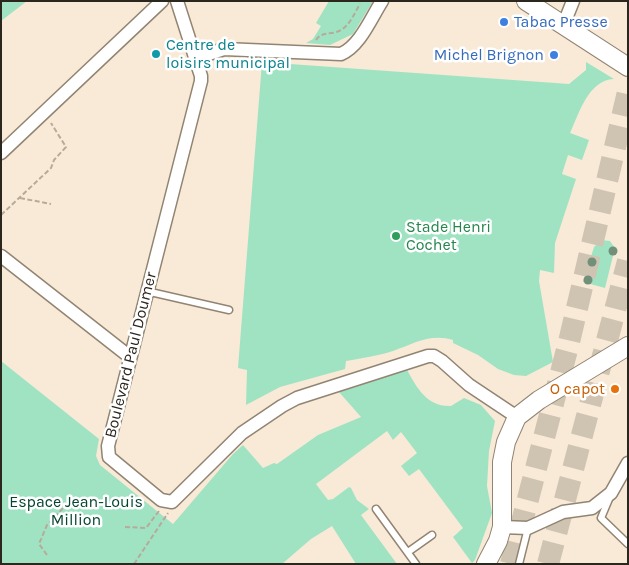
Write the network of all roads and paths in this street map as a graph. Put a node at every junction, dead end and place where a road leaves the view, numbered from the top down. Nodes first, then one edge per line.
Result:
1 (162, 1) edge
2 (177, 1) edge
3 (382, 1) edge
4 (526, 1) edge
5 (573, 1) edge
6 (360, 4) dead end
7 (564, 26) junction
8 (311, 54) junction
9 (196, 58) junction
10 (628, 67) edge
11 (44, 112) junction
12 (1, 154) edge
13 (20, 198) junction
14 (51, 204) dead end
15 (1, 215) edge
16 (1, 256) edge
17 (146, 291) junction
18 (229, 310) dead end
19 (626, 352) edge
20 (130, 357) junction
21 (517, 417) junction
22 (628, 463) edge
23 (611, 493) junction
24 (169, 502) junction
25 (65, 506) dead end
26 (376, 509) dead end
27 (125, 527) dead end
28 (502, 527) junction
29 (528, 528) junction
30 (432, 535) dead end
31 (628, 544) edge
32 (408, 552) junction
33 (47, 555) dead end
34 (134, 564) edge
35 (416, 564) edge
36 (486, 564) edge
37 (519, 564) edge

1 - 11 street
2 - 9 street, Boulevard Paul Doumer
3 - 8 street
4 - 7 street
5 - 7 street
6 - 8 path
7 - 10 street
8 - 9 street
9 - 17 street, Boulevard Paul Doumer
11 - 12 street
11 - 13 path
13 - 14 path
13 - 15 path
16 - 20 street
17 - 18 lane
17 - 20 street, Boulevard Paul Doumer
19 - 21 street
20 - 24 street, Boulevard Paul Doumer
21 - 24 street
21 - 28 street
22 - 23 street
23 - 29 street
23 - 31 lane
24 - 27 path
24 - 34 path
25 - 33 path
26 - 32 lane
28 - 29 street
28 - 36 street
29 - 37 lane
30 - 32 lane
32 - 35 lane

